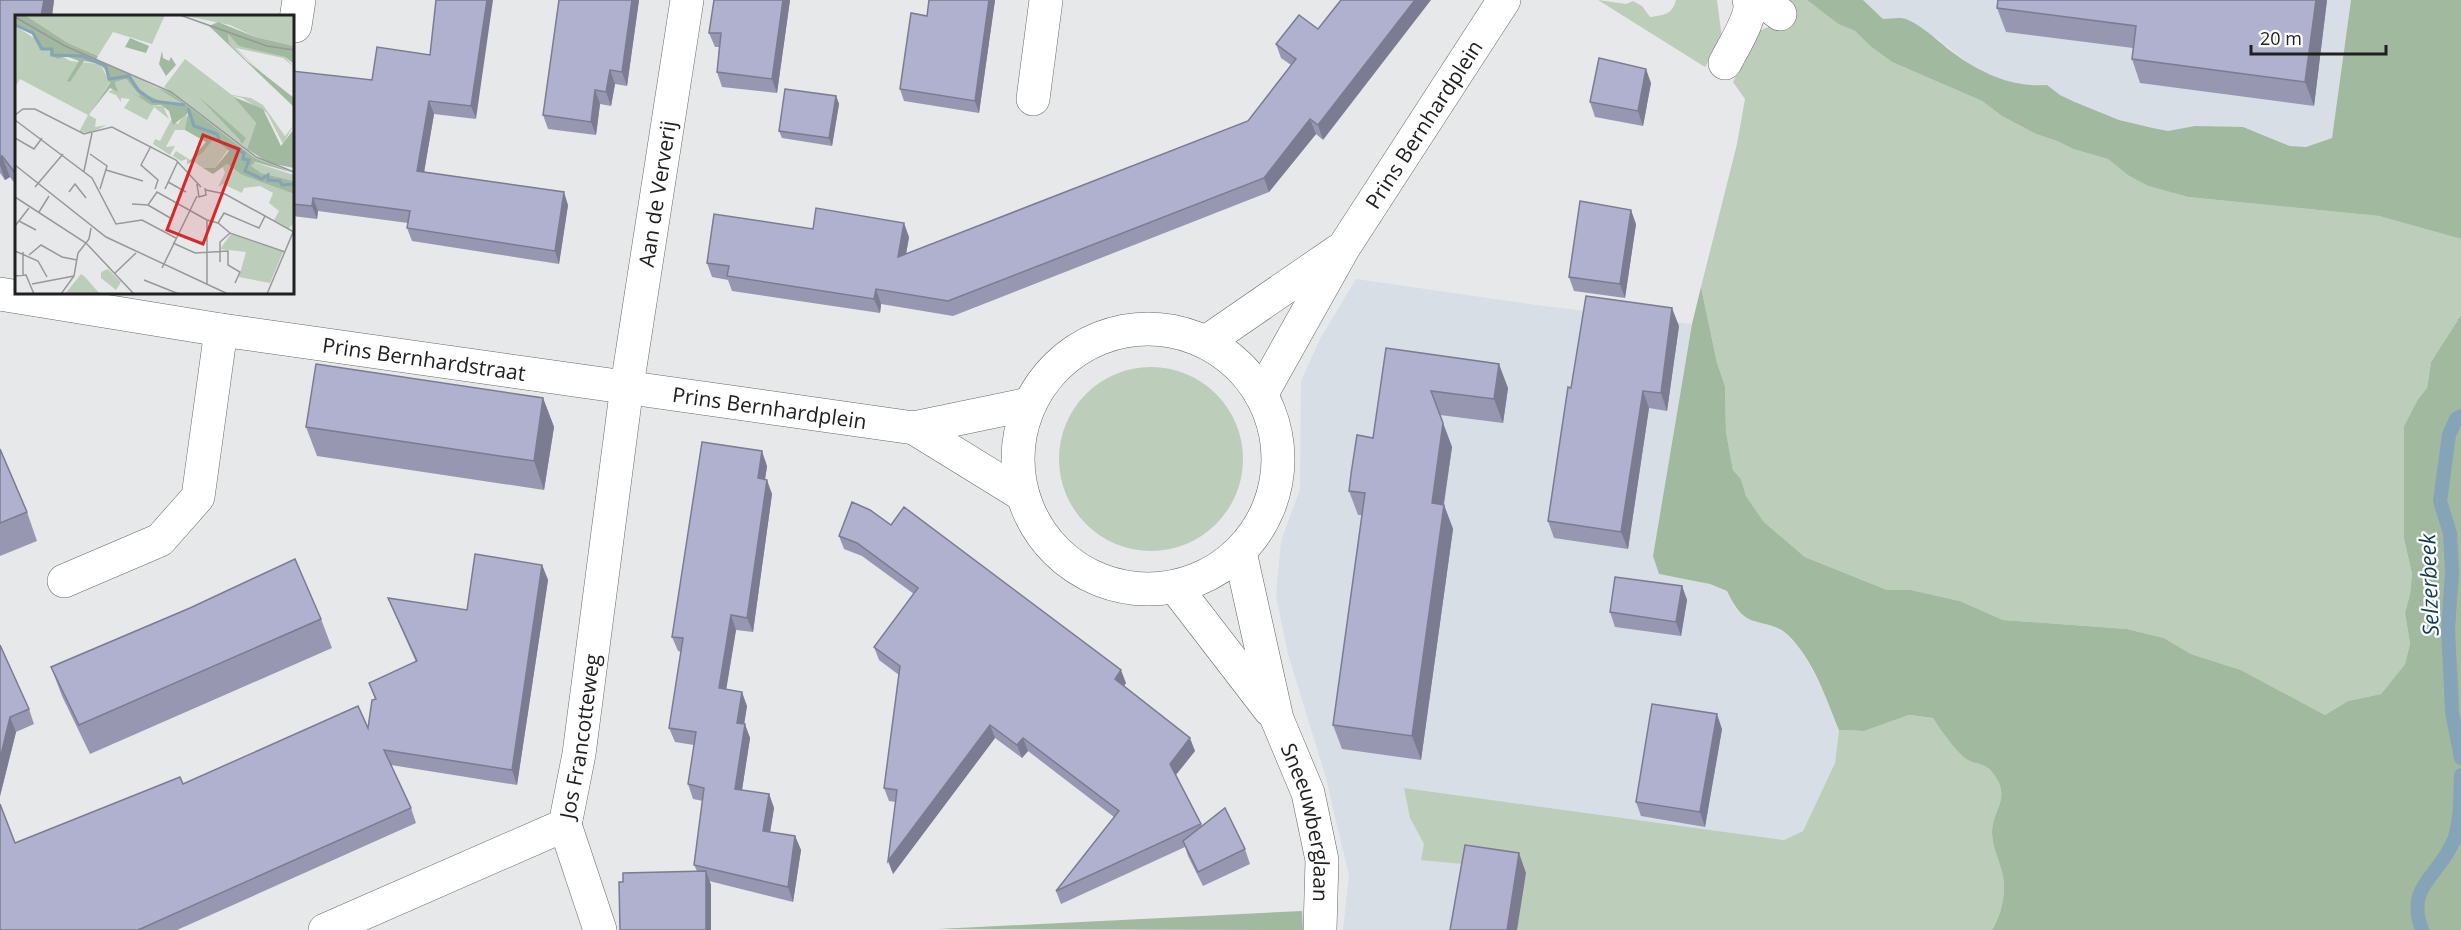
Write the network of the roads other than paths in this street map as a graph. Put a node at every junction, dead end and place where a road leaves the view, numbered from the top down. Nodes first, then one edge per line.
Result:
1 (687, 0) edge
2 (1046, 0) edge
3 (1504, 0) edge
4 (1749, 0) edge
5 (1725, 63) dead end
6 (1033, 99) dead end
7 (1344, 247) junction
8 (0, 294) edge
9 (221, 330) junction
10 (1206, 342) junction
11 (627, 387) junction
12 (1261, 395) junction
13 (1029, 404) junction
14 (914, 428) junction
15 (1021, 494) junction
16 (1240, 552) junction
17 (64, 581) dead end
18 (1176, 588) junction
19 (1277, 719) junction
20 (565, 825) junction
21 (325, 930) edge
22 (600, 930) edge
23 (1320, 930) edge

1 - 11 street, Aan de Ververij
2 - 6 street
3 - 7 street, Prins Bernhardplein
4 - 5 street
7 - 10 street, Prins Bernhardplein
7 - 12 street, Prins Bernhardplein
8 - 9 street, Prins Bernhardstraat
9 - 11 street, Prins Bernhardstraat
9 - 17 street
10 - 12 street
10 - 13 street
11 - 14 street, Prins Bernhardplein
11 - 20 street, Jos Francotteweg
12 - 16 street
13 - 14 street, Prins Bernhardplein
13 - 15 street
14 - 15 street, Prins Bernhardplein
15 - 18 street
16 - 18 street
16 - 19 street, Sneeuwberglaan
18 - 19 street, Sneeuwberglaan
19 - 23 street, Sneeuwberglaan
20 - 21 street, Jos Francotteweg
20 - 22 street

